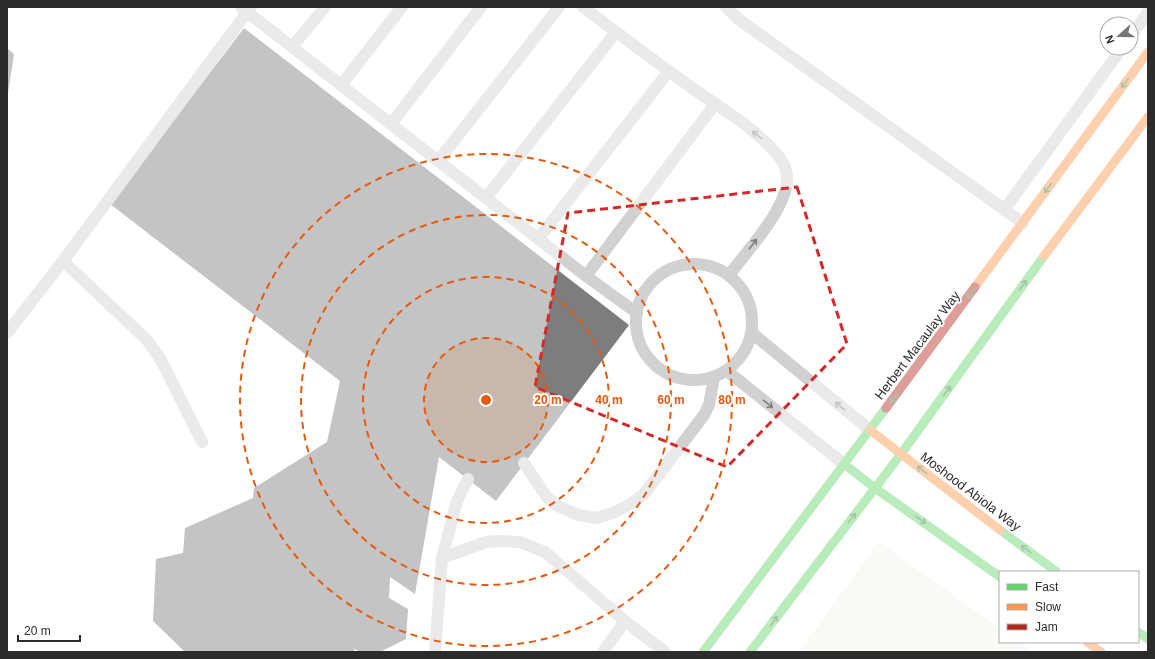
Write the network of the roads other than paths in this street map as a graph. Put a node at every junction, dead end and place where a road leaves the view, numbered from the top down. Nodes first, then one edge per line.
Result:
1 (325, 7) edge
2 (402, 7) edge
3 (482, 7) edge
4 (559, 7) edge
5 (583, 7) edge
6 (726, 7) edge
7 (246, 9) edge
8 (1148, 12) edge
9 (1139, 25) edge
10 (616, 32) junction
11 (292, 47) junction
12 (1148, 52) edge
13 (1116, 56) edge
14 (669, 71) junction
15 (341, 85) junction
16 (715, 104) junction
17 (1148, 117) edge
18 (391, 124) junction
19 (438, 161) junction
20 (486, 198) junction
21 (1004, 210) junction
22 (1023, 223) junction
23 (538, 238) junction
24 (63, 261) junction
25 (729, 274) junction
26 (586, 276) junction
27 (637, 313) junction
28 (7, 333) edge
29 (752, 333) junction
30 (727, 371) junction
31 (714, 378) junction
32 (870, 430) junction
33 (202, 442) dead end
34 (901, 454) junction
35 (524, 464) dead end
36 (844, 464) junction
37 (468, 479) dead end
38 (875, 488) junction
39 (442, 558) junction
40 (1056, 571) edge
41 (999, 576) edge
42 (625, 621) junction
43 (1139, 633) edge
44 (1148, 639) edge
45 (1088, 643) edge
46 (435, 652) edge
47 (603, 652) edge
48 (665, 652) edge
49 (703, 652) edge
50 (750, 652) edge
51 (1101, 652) edge

1 - 11 lane
2 - 15 lane
3 - 18 lane
4 - 19 lane
5 - 10 lane
6 - 21 lane
7 - 11 lane
7 - 24 lane
8 - 9 lane
10 - 14 lane
10 - 20 lane
11 - 15 lane
12 -> 22 main road, Herbert Macaulay Way
13 - 21 lane
14 - 16 lane
14 - 23 lane
15 - 18 lane
25 -> 16 lane
16 - 26 lane
34 -> 17 main road
18 - 19 lane
19 - 20 lane
20 - 23 lane
21 - 22 lane
22 -> 32 main road, Herbert Macaulay Way
23 - 26 lane
24 - 28 lane
24 - 33 lane
25 - 27 lane
25 - 29 lane
26 - 27 lane
27 - 31 lane
29 - 30 lane
32 -> 29 lane
30 - 31 lane
30 -> 36 lane
31 - 35 lane
32 - 34 main road, Moshood Abiola Way
32 - 36 main road, Herbert Macaulay Way
34 - 38 main road
40 -> 34 main road, Moshood Abiola Way
36 - 38 main road
36 - 49 main road, Herbert Macaulay Way
37 - 39 lane
38 -> 41 main road
50 -> 38 main road
39 - 42 lane
39 - 46 lane
42 - 47 lane
42 - 48 lane
43 - 44 main road
45 - 51 main road

